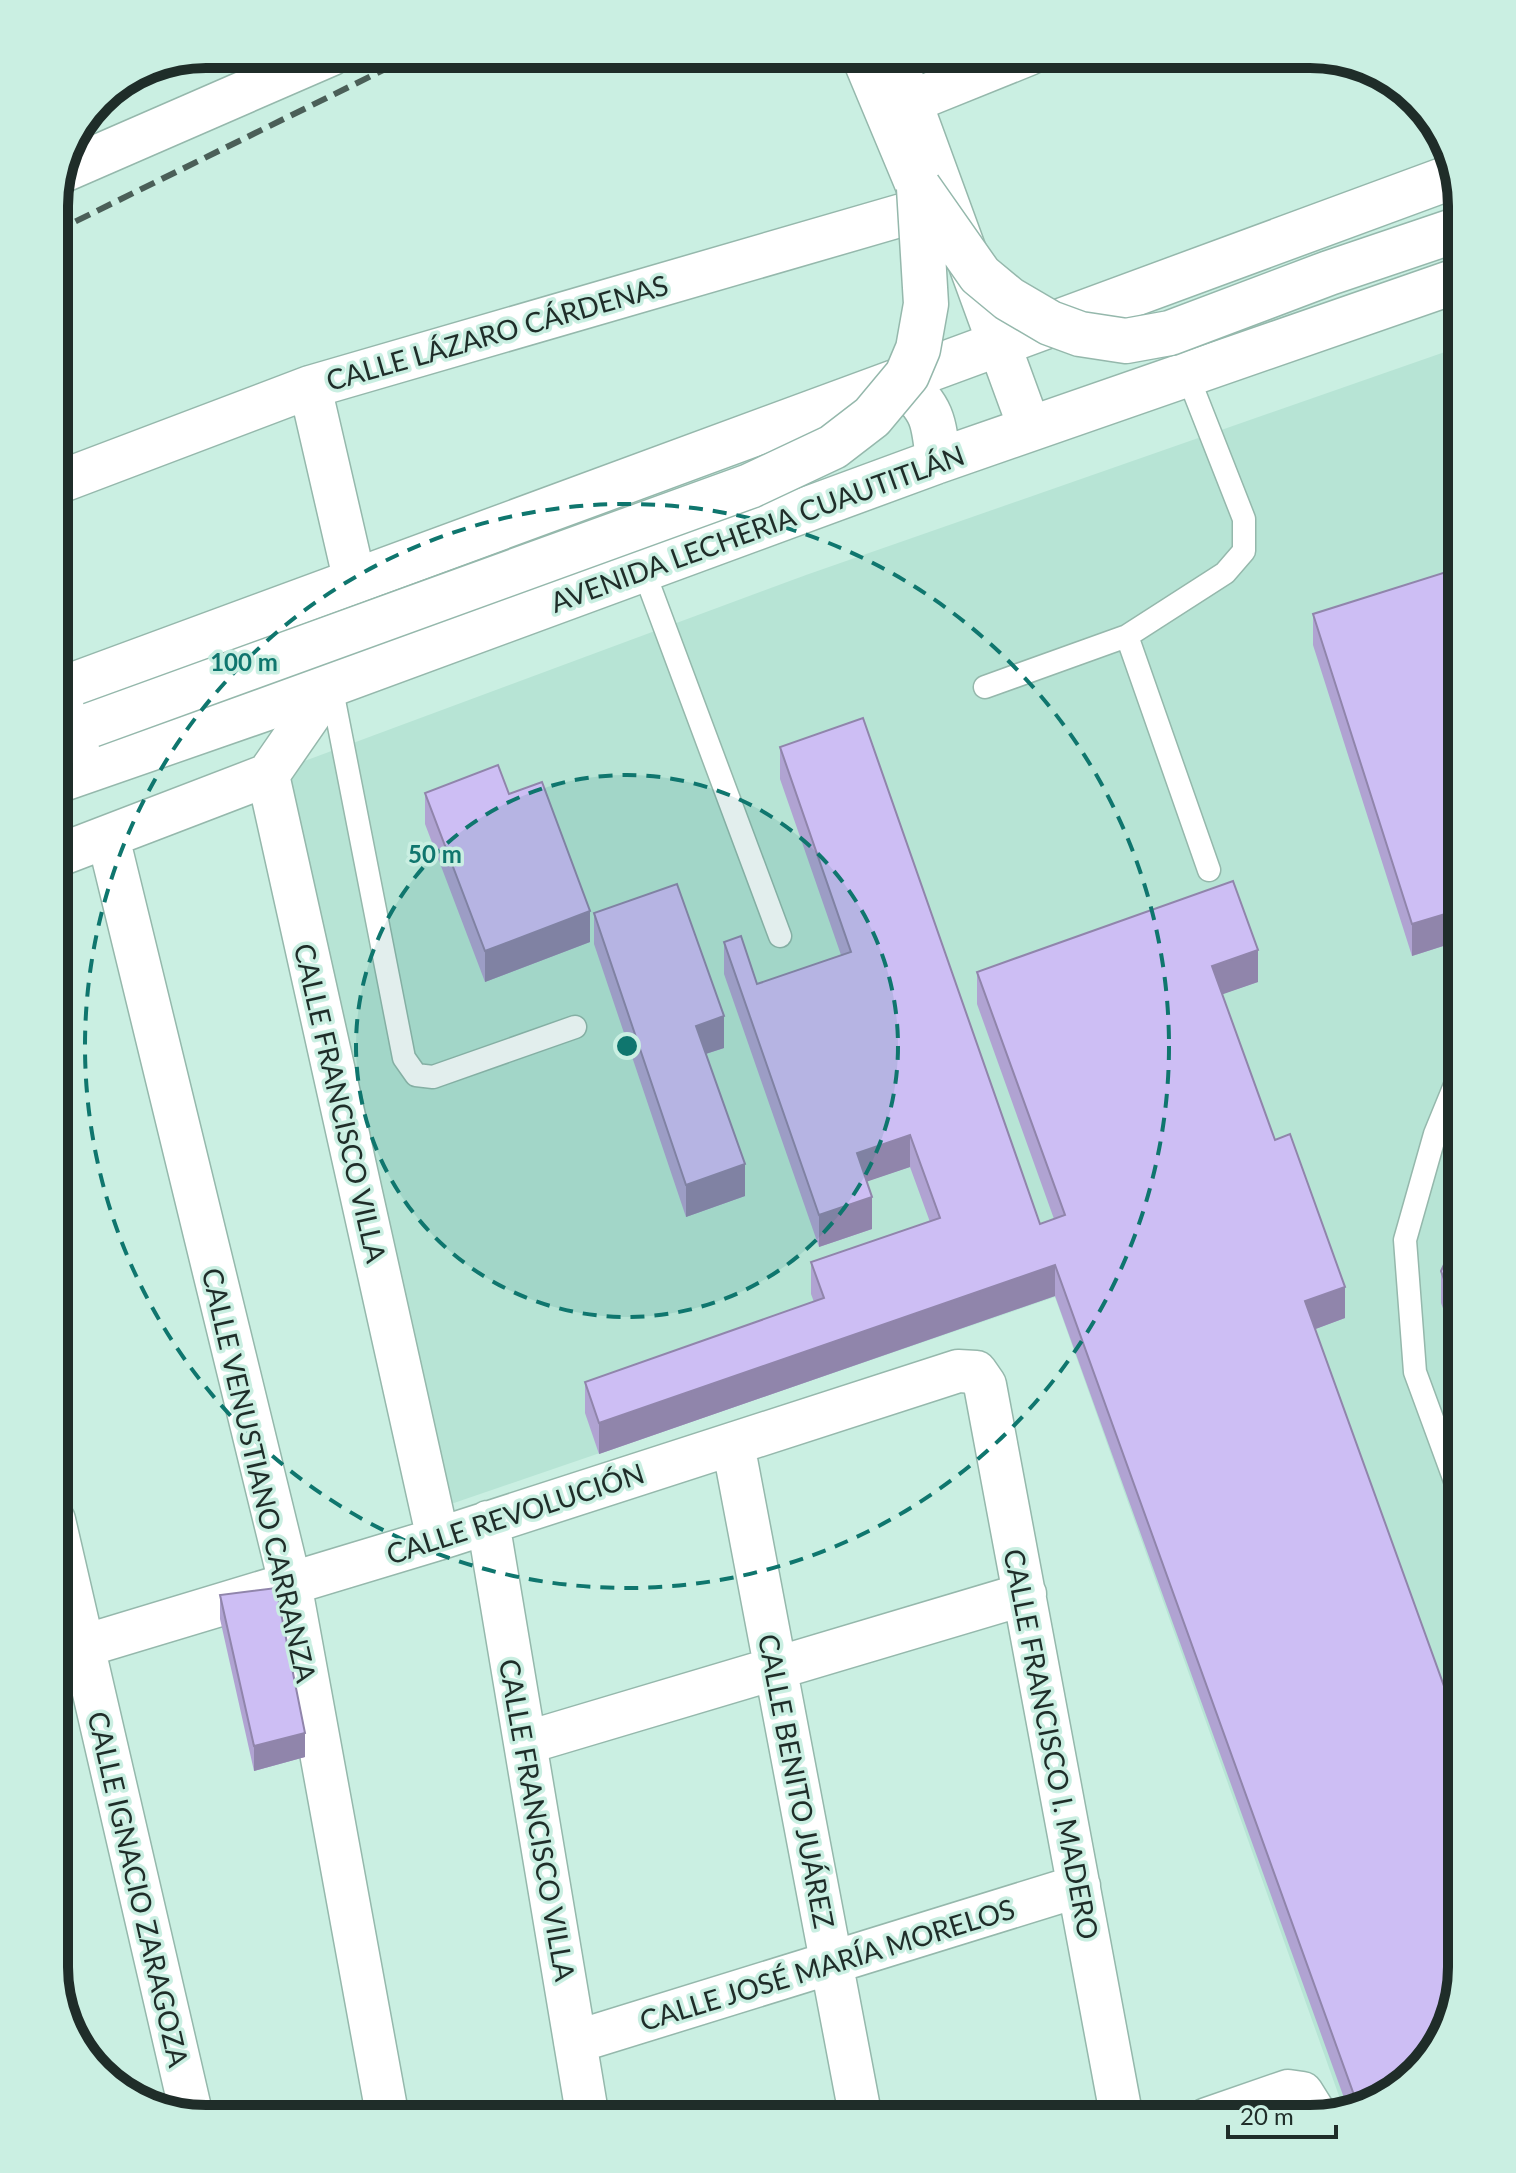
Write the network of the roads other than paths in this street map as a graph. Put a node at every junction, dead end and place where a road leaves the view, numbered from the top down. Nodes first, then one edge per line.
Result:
1 (300, 68) edge
2 (870, 68) edge
3 (898, 68) edge
4 (994, 68) edge
5 (910, 102) junction
6 (74, 166) edge
7 (1445, 179) edge
8 (933, 195) junction
9 (1448, 233) edge
10 (1448, 284) edge
11 (1000, 344) junction
12 (1187, 374) junction
13 (901, 381) junction
14 (310, 387) junction
15 (1030, 429) junction
16 (938, 461) junction
17 (68, 479) edge
18 (643, 569) junction
19 (355, 582) junction
20 (1127, 636) junction
21 (331, 684) junction
22 (68, 687) edge
23 (985, 687) dead end
24 (73, 731) edge
25 (268, 775) junction
26 (68, 777) edge
27 (108, 837) junction
28 (68, 852) edge
29 (1209, 870) dead end
30 (780, 936) dead end
31 (575, 1027) dead end
32 (1448, 1102) edge
33 (976, 1372) joint
34 (733, 1444) junction
35 (1448, 1462) edge
36 (488, 1522) junction
37 (438, 1539) junction
38 (290, 1583) junction
39 (1025, 1594) junction
40 (69, 1650) edge
41 (775, 1668) junction
42 (525, 1743) junction
43 (1079, 1886) junction
44 (832, 1963) junction
45 (575, 2042) junction
46 (188, 2104) edge
47 (385, 2105) edge
48 (586, 2105) edge
49 (858, 2105) edge
50 (1119, 2105) edge
51 (1248, 2105) edge
52 (1310, 2105) edge

1 - 6 street
2 - 8 main road
3 - 5 street
4 - 5 street
5 - 8 street
7 - 11 main road
8 - 9 main road, bridge
8 - 11 street
8 - 14 street, CALLE LÁZARO CÁRDENAS
8 - 24 main road, bridge
10 - 12 main road, AVENIDA LECHERIA CUAUTITLÁN
11 - 13 main road
11 - 15 street
12 - 15 main road, AVENIDA LECHERIA CUAUTITLÁN
12 - 20 lane
13 - 16 main road
13 - 19 main road
14 - 17 street, CALLE LÁZARO CÁRDENAS
14 - 19 street
15 - 16 main road, AVENIDA LECHERIA CUAUTITLÁN
16 - 18 main road, AVENIDA LECHERIA CUAUTITLÁN
18 - 21 main road, AVENIDA LECHERIA CUAUTITLÁN
18 - 30 lane
19 - 22 main road
20 - 23 lane
20 - 29 lane
21 - 25 street
21 - 26 main road, AVENIDA LECHERIA CUAUTITLÁN
21 - 31 lane
25 - 27 street
25 - 37 street, CALLE FRANCISCO VILLA
27 - 28 street
27 - 38 street, CALLE VENUSTIANO CARRANZA
32 - 35 lane
33 - 34 street, CALLE REVOLUCIÓN
33 - 39 street, CALLE FRANCISCO I. MADERO
34 - 36 street, CALLE REVOLUCIÓN
34 - 41 street, CALLE BENITO JUÁREZ
36 - 37 street, CALLE REVOLUCIÓN
36 - 42 street, CALLE FRANCISCO VILLA
37 - 38 street, CALLE REVOLUCIÓN
38 - 40 street, CALLE REVOLUCIÓN
38 - 47 street, CALLE VENUSTIANO CARRANZA
39 - 41 street
39 - 43 street, CALLE FRANCISCO I. MADERO
40 - 46 street, CALLE IGNACIO ZARAGOZA
41 - 42 street
41 - 44 street, CALLE BENITO JUÁREZ
42 - 45 street, CALLE FRANCISCO VILLA
43 - 44 street, CALLE JOSÉ MARÍA MORELOS
43 - 50 street, CALLE FRANCISCO I. MADERO
44 - 45 street, CALLE JOSÉ MARÍA MORELOS
44 - 49 street, CALLE BENITO JUÁREZ
45 - 48 street, CALLE FRANCISCO VILLA
51 - 52 street

